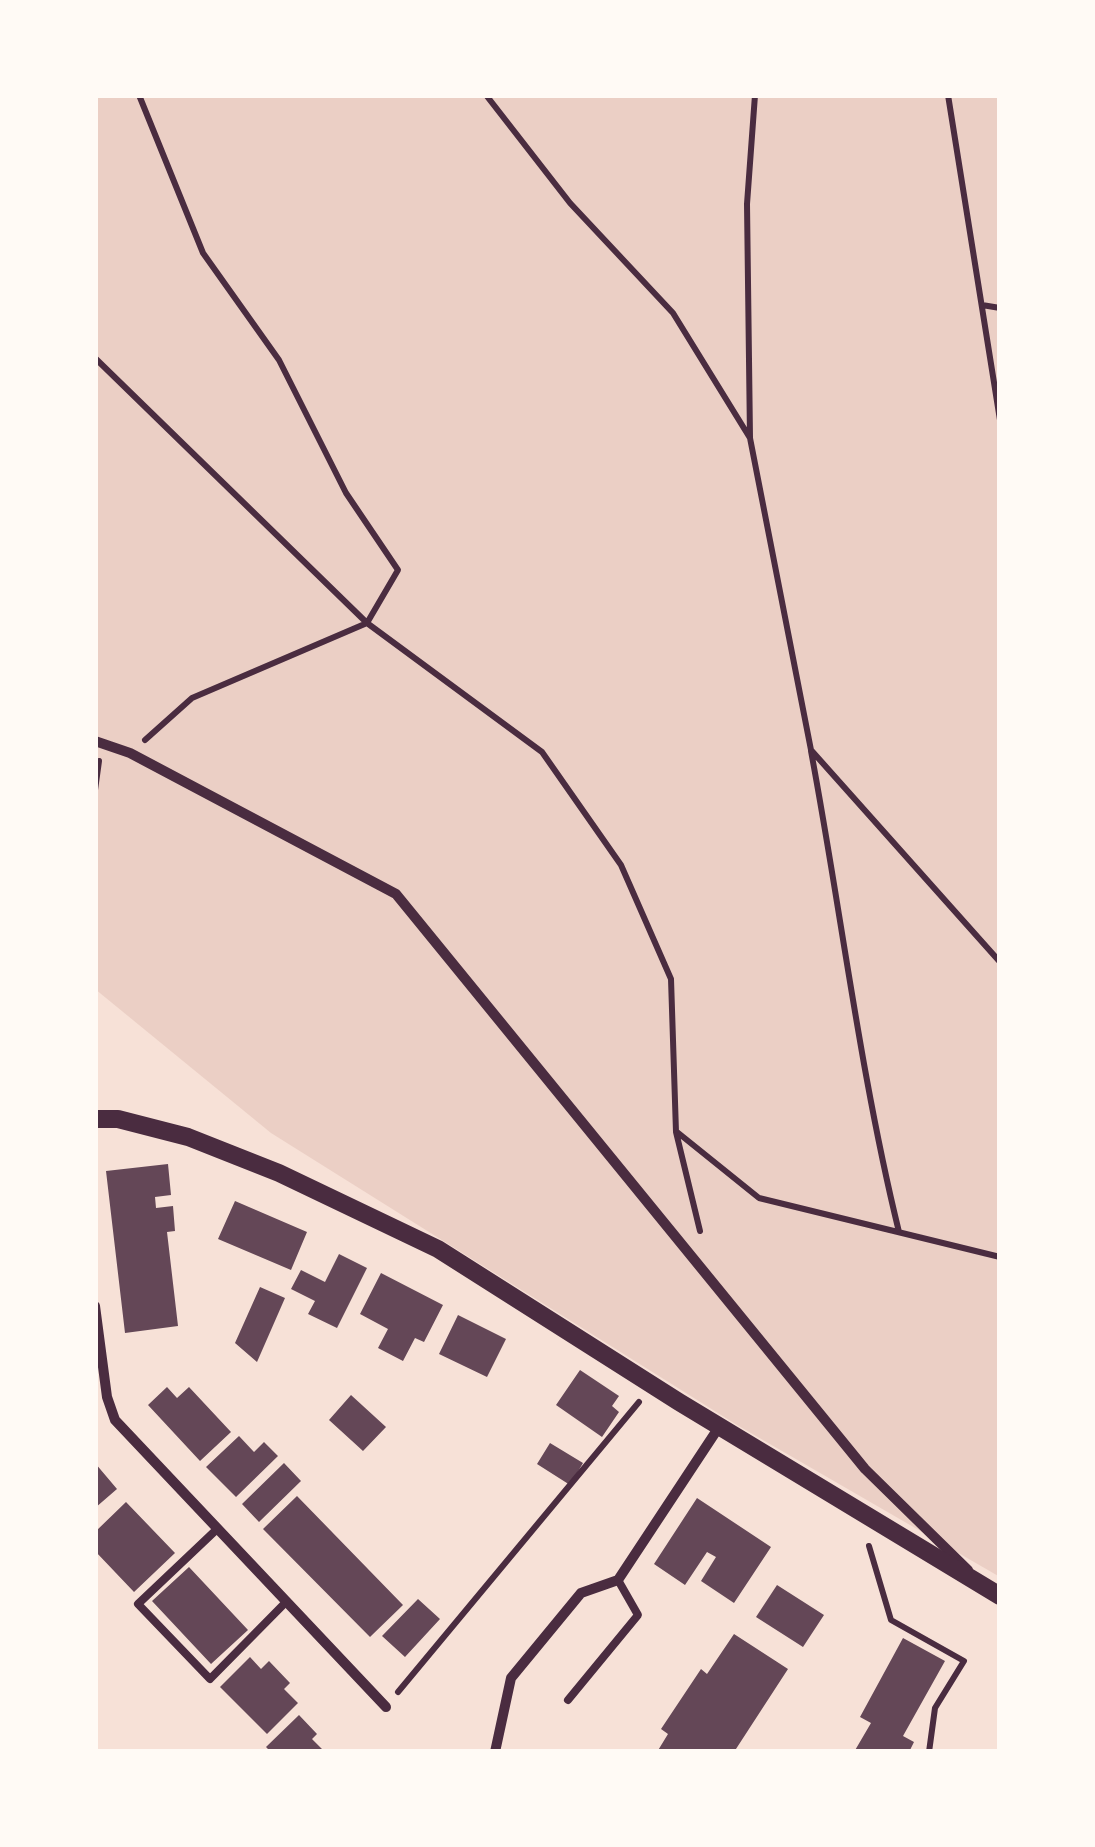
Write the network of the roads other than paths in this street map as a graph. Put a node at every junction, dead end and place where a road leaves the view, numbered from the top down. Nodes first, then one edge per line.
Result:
1 (95, 742) edge
2 (95, 1119) edge
3 (95, 1306) edge
4 (719, 1427) junction
5 (215, 1531) junction
6 (618, 1580) junction
7 (993, 1592) edge
8 (284, 1602) junction
9 (568, 1700) dead end
10 (386, 1706) road end
11 (495, 1752) edge

1 - 7 street
2 - 4 street
3 - 5 street
4 - 6 street
4 - 7 street
5 - 8 street
5 - 8 lane
6 - 9 lane
6 - 11 street
8 - 10 street

